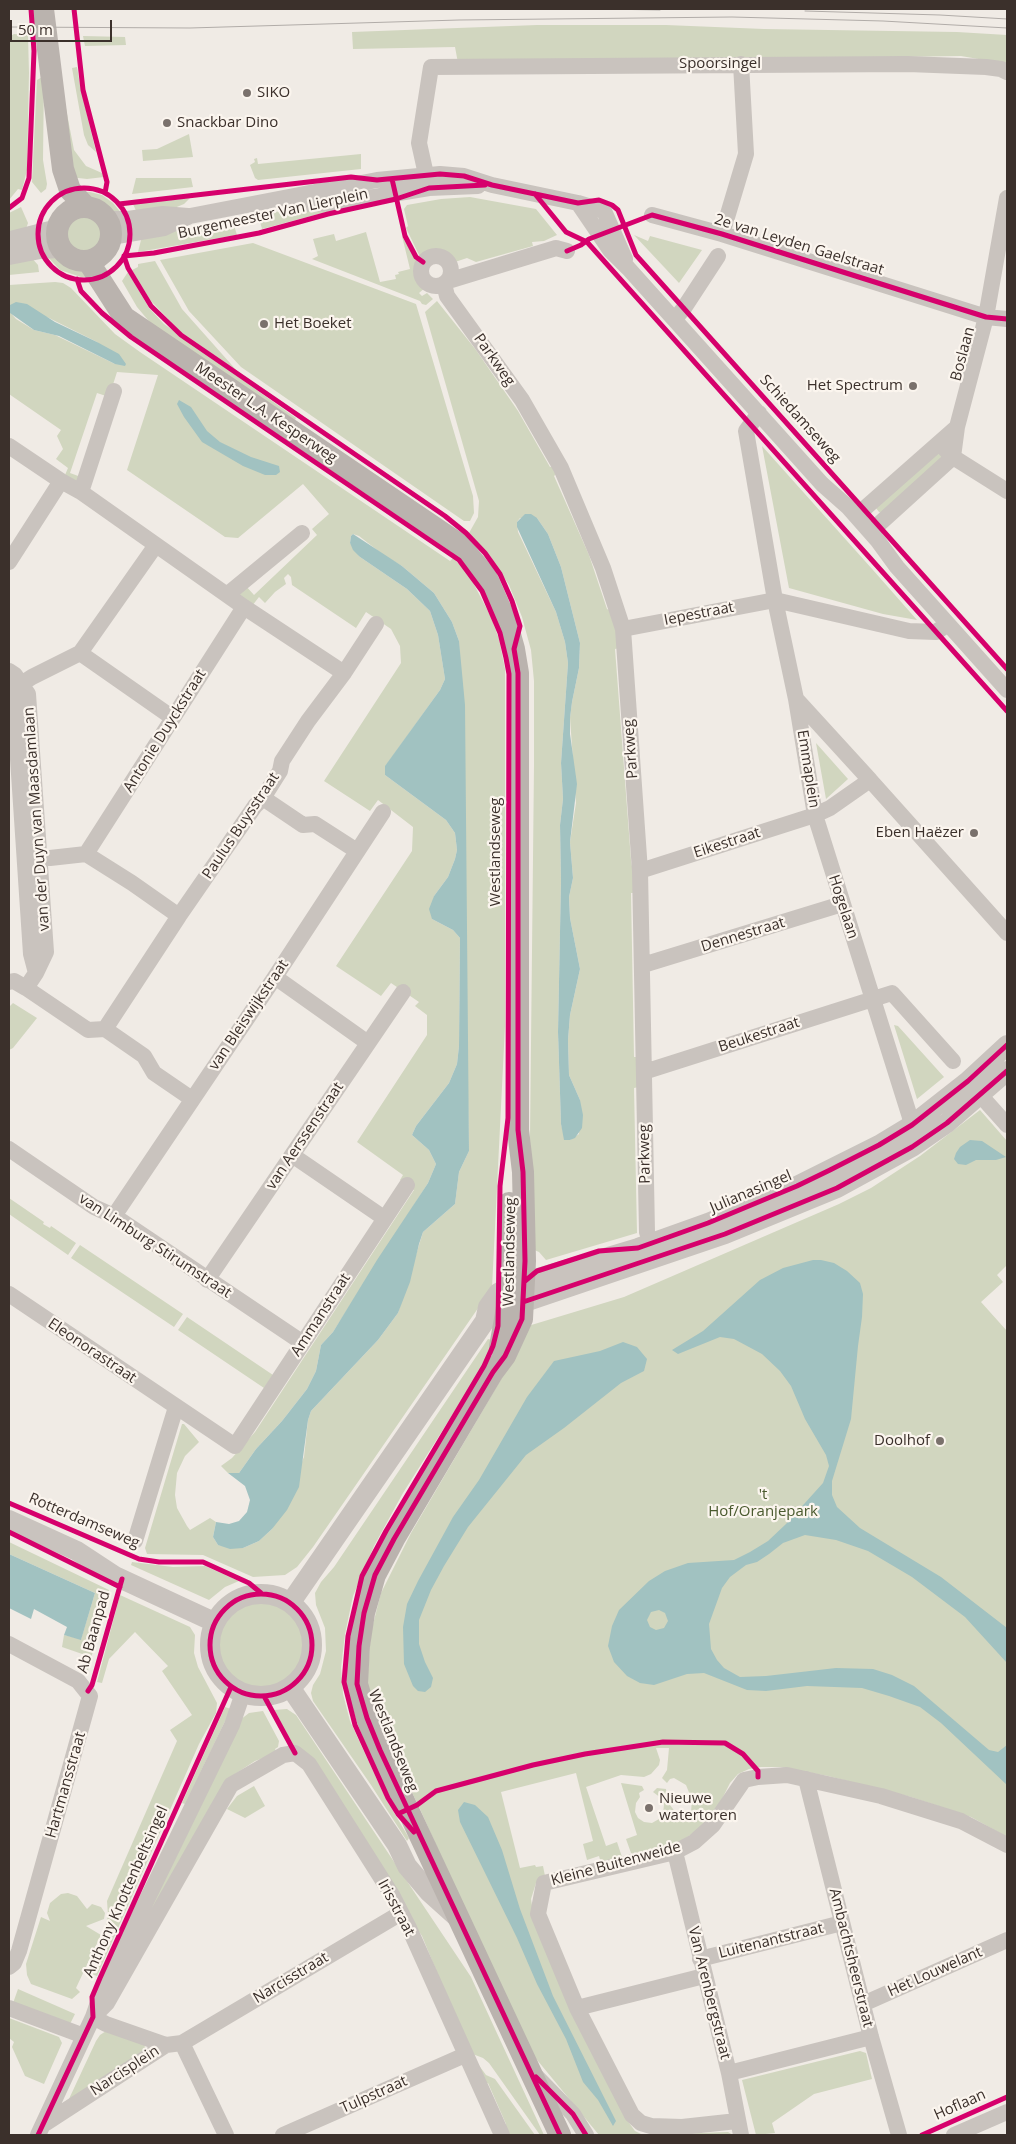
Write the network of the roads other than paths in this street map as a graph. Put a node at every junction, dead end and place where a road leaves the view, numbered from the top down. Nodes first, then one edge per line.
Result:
1 (43, 9) edge
2 (741, 64) junction
3 (50, 71) junction
4 (1007, 72) edge
5 (376, 180) junction
6 (427, 182) junction
7 (372, 197) junction
8 (1007, 198) edge
9 (260, 204) junction
10 (86, 207) junction
11 (652, 215) dead end
12 (61, 231) junction
13 (722, 234) junction
14 (9, 241) edge
15 (103, 241) junction
16 (567, 250) dead end
17 (9, 255) edge
18 (718, 256) dead end
19 (986, 317) junction
20 (675, 319) junction
21 (1007, 319) edge
22 (114, 391) dead end
23 (758, 413) junction
24 (957, 427) junction
25 (939, 442) junction
26 (9, 446) edge
27 (953, 457) junction
28 (61, 481) junction
29 (1007, 491) edge
30 (81, 492) junction
31 (856, 516) junction
32 (302, 533) dead end
33 (872, 534) junction
34 (156, 544) junction
35 (459, 544) joint
36 (9, 562) edge
37 (228, 594) junction
38 (775, 600) junction
39 (244, 607) junction
40 (376, 624) dead end
41 (942, 628) junction
42 (622, 629) junction
43 (80, 654) junction
44 (9, 671) edge
45 (344, 673) junction
46 (14, 688) edge
47 (1007, 690) edge
48 (796, 699) junction
49 (173, 718) junction
50 (870, 780) junction
51 (263, 798) junction
52 (383, 812) dead end
53 (815, 815) junction
54 (23, 826) edge
55 (357, 851) junction
56 (86, 854) junction
57 (32, 857) junction
58 (640, 871) junction
59 (842, 904) junction
60 (179, 916) junction
61 (1007, 933) edge
62 (643, 965) junction
63 (275, 977) junction
64 (9, 982) edge
65 (26, 988) junction
66 (402, 992) dead end
67 (873, 998) junction
68 (105, 1029) junction
69 (368, 1043) junction
70 (1007, 1045) edge
71 (952, 1061) dead end
72 (1007, 1071) edge
73 (644, 1072) junction
74 (974, 1088) junction
75 (192, 1099) junction
76 (1007, 1125) edge
77 (918, 1132) junction
78 (9, 1149) edge
79 (292, 1155) junction
80 (408, 1185) dead end
81 (114, 1216) junction
82 (384, 1218) junction
83 (653, 1251) junction
84 (207, 1280) junction
85 (9, 1294) edge
86 (516, 1295) junction
87 (303, 1343) junction
88 (176, 1407) junction
89 (234, 1446) joint
90 (9, 1520) edge
91 (135, 1541) dead end
92 (291, 1602) junction
93 (218, 1616) junction
94 (9, 1644) edge
95 (290, 1687) junction
96 (243, 1693) junction
97 (295, 1753) joint
98 (806, 1779) junction
99 (397, 1845) junction
100 (1007, 1845) edge
101 (675, 1852) junction
102 (442, 1881) junction
103 (401, 1913) junction
104 (460, 1920) junction
105 (842, 1923) junction
106 (1007, 1940) edge
107 (700, 1958) junction
108 (9, 1966) edge
109 (704, 1976) junction
110 (863, 2004) junction
111 (9, 2008) edge
112 (578, 2008) junction
113 (93, 2017) junction
114 (84, 2036) junction
115 (871, 2037) junction
116 (174, 2044) junction
117 (465, 2055) junction
118 (531, 2072) junction
119 (728, 2073) junction
120 (546, 2105) junction
121 (1007, 2112) edge
122 (739, 2128) edge
123 (41, 2130) edge
124 (584, 2132) edge
125 (226, 2135) edge
126 (283, 2135) edge
127 (502, 2135) edge
128 (560, 2135) edge
129 (899, 2135) edge
130 (954, 2135) edge

1 - 3 main road
2 - 4 street, Spoorsingel
2 - 6 street, Spoorsingel
2 - 13 street
3 - 10 main road
3 - 12 main road
5 - 6 street, Burgemeester Van Lierplein
5 - 7 street, Burgemeester Van Lierplein
5 - 9 street, Burgemeester Van Lierplein
6 - 7 street, Burgemeester Van Lierplein
6 - 20 street, Schiedamseweg
7 - 9 street, Burgemeester Van Lierplein
8 - 19 street, Boslaan
9 - 15 street, Burgemeester Van Lierplein
10 - 12 main road
10 - 15 main road
11 - 13 street, 2e van Leyden Gaelstraat
12 - 14 street
12 - 15 main road
12 - 17 street
13 - 19 street, 2e van Leyden Gaelstraat
15 - 35 main road, Meester L.A. Kesperweg
16 - 42 street, Parkweg
18 - 20 street
19 - 21 street, 2e van Leyden Gaelstraat
19 - 24 street, Boslaan
20 - 23 street, Schiedamseweg
22 - 30 street
23 - 31 street, Schiedamseweg
23 - 38 street, Schiedamseweg
24 - 25 street
24 - 27 street, Boslaan
25 - 27 street
25 - 31 street
26 - 28 street
27 - 29 street
27 - 33 street
28 - 30 street
28 - 36 street
30 - 34 street
31 - 33 street, Schiedamseweg
32 - 37 street
33 - 41 street, Schiedamseweg
34 - 37 street
34 - 43 street
35 - 86 main road, Westlandseweg
37 - 39 street
38 - 41 street
38 - 42 street, Iepestraat
38 - 48 street, Emmaplein
39 - 45 street
39 - 49 street, Antonie Duyckstraat
40 - 45 street, Paulus Buysstraat
41 - 47 street, Schiedamseweg
42 - 58 street, Parkweg
43 - 46 street
43 - 49 street
44 - 46 street, van der Duyn van Maasdamlaan
45 - 51 street, Paulus Buysstraat
46 - 54 street, van der Duyn van Maasdamlaan
48 - 50 street, Emmaplein
48 - 53 street, Emmaplein
49 - 56 street, Antonie Duyckstraat
50 - 53 street, Emmaplein
50 - 61 street
51 - 55 street
51 - 60 street, Paulus Buysstraat
52 - 55 street, van Bleiswijkstraat
53 - 58 street, Eikestraat
53 - 59 street, Hogelaan
54 - 57 street, van der Duyn van Maasdamlaan
55 - 63 street, van Bleiswijkstraat
56 - 57 street
56 - 60 street
57 - 65 street, van der Duyn van Maasdamlaan
58 - 62 street, Parkweg
59 - 62 street, Dennestraat
59 - 67 street, Hogelaan
60 - 68 street, Paulus Buysstraat
62 - 73 street, Parkweg
63 - 69 street
63 - 75 street, van Bleiswijkstraat
64 - 65 street
65 - 68 street
66 - 69 street, van Aerssenstraat
67 - 71 street
67 - 73 street, Beukestraat
67 - 77 street, Hogelaan
68 - 75 street
69 - 79 street, van Aerssenstraat
70 - 74 street
72 - 74 street
73 - 83 street, Parkweg
74 - 76 street
74 - 77 street, Julianasingel
75 - 81 street, van Bleiswijkstraat
77 - 83 street, Julianasingel
78 - 81 street, van Limburg Stirumstraat
79 - 82 street
79 - 84 street, van Aerssenstraat
80 - 82 street, Ammanstraat
81 - 84 street, van Limburg Stirumstraat
82 - 87 street, Ammanstraat
83 - 86 street, Julianasingel
84 - 87 street, van Limburg Stirumstraat
85 - 88 street, Eleonorastraat
86 - 92 street, Westlandseweg
86 - 102 main road, Westlandseweg
87 - 89 street, Ammanstraat
88 - 89 street, Eleonorastraat
88 - 91 street
90 - 93 street, Rotterdamseweg
92 - 93 street
92 - 95 street
93 - 96 street
94 - 108 street, Hartmansstraat
95 - 96 street
95 - 99 street, Westlandseweg
96 - 113 street, Anthony Knottenbeltsingel
97 - 103 street, Irisstraat
97 - 113 street, Anthony Knottenbeltsingel
98 - 100 street, Kleine Buitenweide
98 - 101 street, Kleine Buitenweide
98 - 105 street, Ambachtsheerstraat
99 - 102 street, Westlandseweg
99 - 104 street, Westlandseweg
101 - 107 street, Van Arenbergstraat
101 - 112 street, Kleine Buitenweide
102 - 104 main road, Westlandseweg
103 - 116 street, Narcisstraat
103 - 117 street, Irisstraat
104 - 118 main road, Westlandseweg
105 - 107 street, Luitenantstraat
105 - 110 street, Ambachtsheerstraat
106 - 110 street, Het Louwelant
107 - 109 street, Van Arenbergstraat
109 - 112 street
109 - 119 street, Van Arenbergstraat
110 - 115 street, Ambachtsheerstraat
111 - 114 street
112 - 122 street, Kleine Buitenweide
113 - 114 street, Anthony Knottenbeltsingel
113 - 116 street, Narcisplein
114 - 123 street, Anthony Knottenbeltsingel
115 - 119 street
115 - 129 street, Ambachtsheerstraat
116 - 123 street, Narcisplein
116 - 125 street
117 - 126 street, Tulpstraat
117 - 127 street, Irisstraat
118 - 120 main road, Westlandseweg
118 - 124 street
119 - 122 street, Van Arenbergstraat
120 - 124 street
120 - 128 main road, Westlandseweg
121 - 130 street, Hoflaan

